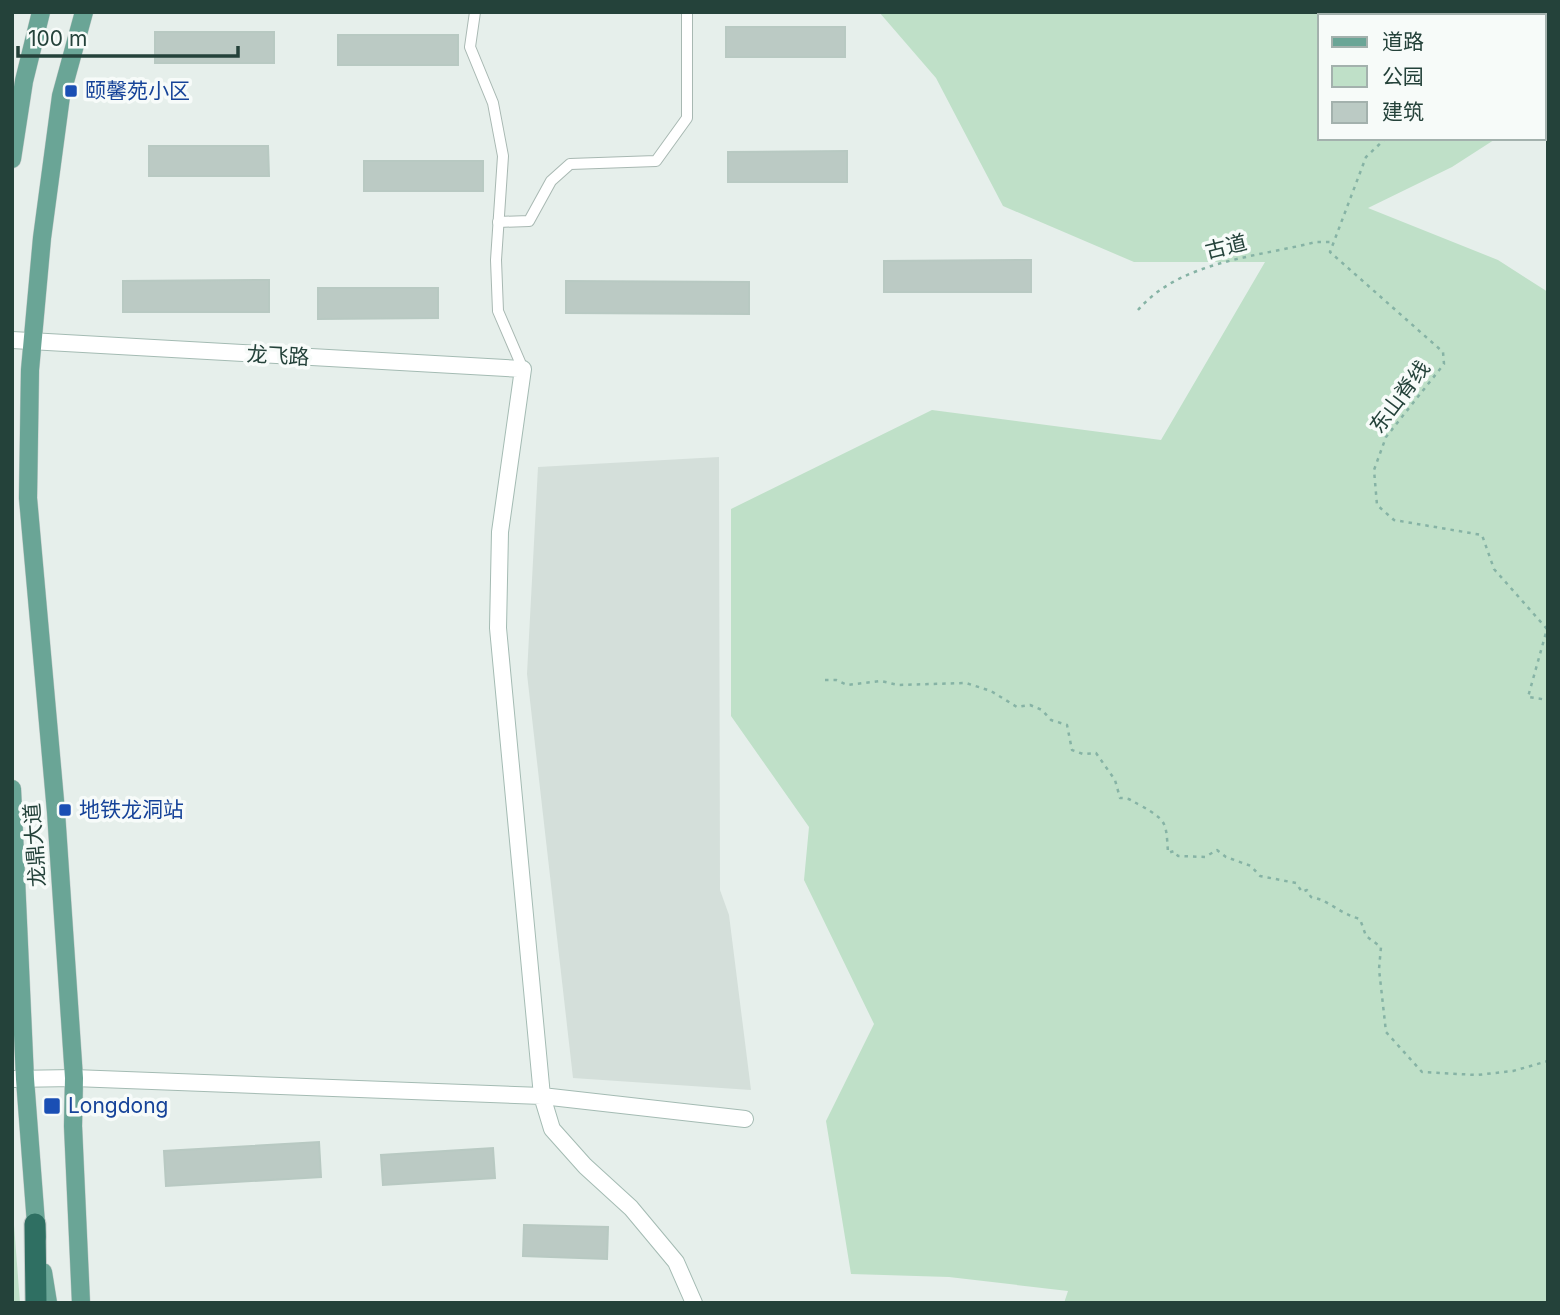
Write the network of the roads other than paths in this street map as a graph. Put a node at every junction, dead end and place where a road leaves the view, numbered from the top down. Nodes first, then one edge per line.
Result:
1 (41, 12) edge
2 (84, 12) edge
3 (475, 12) edge
4 (687, 12) edge
5 (12, 159) edge
6 (498, 222) junction
7 (12, 340) edge
8 (33, 343) junction
9 (523, 369) junction
10 (12, 789) edge
11 (74, 1078) junction
12 (18, 1079) edge
13 (542, 1097) junction
14 (745, 1119) dead end
15 (35, 1224) junction
16 (36, 1303) edge
17 (48, 1303) edge
18 (81, 1303) edge
19 (694, 1303) edge

1 - 5 main road
2 - 8 main road, 龙鼎大道
3 - 6 street
4 - 6 street
6 - 9 street
7 - 8 street, 龙飞路
8 - 9 street, 龙飞路
8 - 11 main road, 龙鼎大道
9 - 13 street
10 - 12 main road, 龙鼎大道
11 - 12 street
11 - 13 street
11 - 18 main road, 龙鼎大道
12 - 15 main road, 龙鼎大道
13 - 14 street
13 - 19 street
15 - 16 highway
15 - 17 main road, 龙鼎大道

